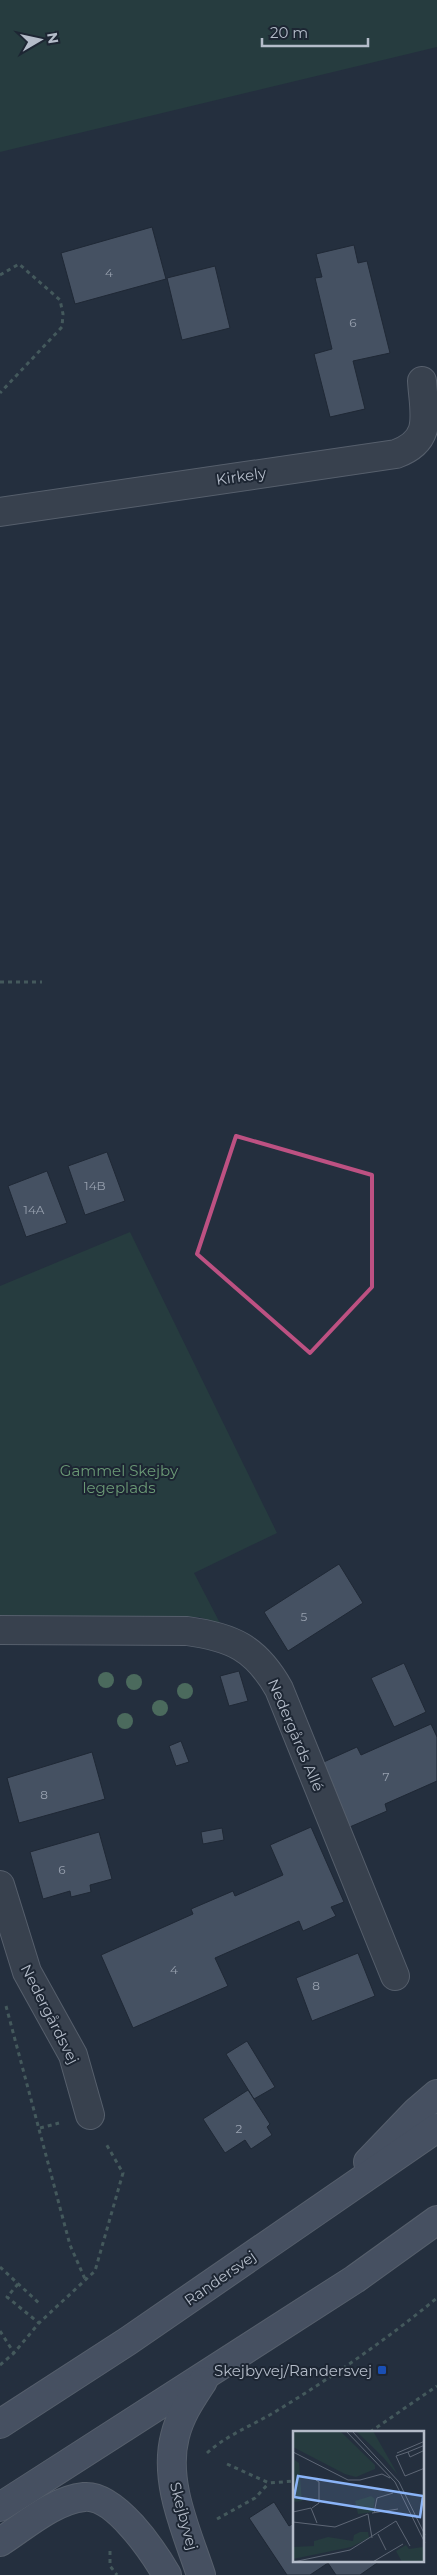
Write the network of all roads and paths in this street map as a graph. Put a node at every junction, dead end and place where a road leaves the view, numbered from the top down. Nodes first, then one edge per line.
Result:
1 (0, 275) edge
2 (422, 381) dead end
3 (0, 393) edge
4 (0, 512) edge
5 (0, 982) edge
6 (42, 982) dead end
7 (0, 1630) edge
8 (0, 1886) edge
9 (395, 1976) dead end
10 (5, 2001) dead end
11 (437, 2094) edge
12 (90, 2115) junction
13 (40, 2128) junction
14 (437, 2128) edge
15 (329, 2202) junction
16 (437, 2220) edge
17 (0, 2267) edge
18 (85, 2279) junction
19 (18, 2284) junction
20 (437, 2298) edge
21 (40, 2304) dead end
22 (39, 2323) junction
23 (0, 2331) edge
24 (14, 2353) junction
25 (0, 2365) edge
26 (206, 2375) junction
27 (437, 2386) edge
28 (0, 2424) edge
29 (371, 2431) edge
30 (204, 2455) dead end
31 (227, 2464) dead end
32 (293, 2481) edge
33 (269, 2483) junction
34 (0, 2507) edge
35 (218, 2518) dead end
36 (0, 2542) edge
37 (110, 2547) dead end
38 (117, 2575) edge
39 (167, 2575) edge
40 (201, 2575) edge

1 - 3 path
2 - 4 street, Kirkely
5 - 6 path
7 - 9 street, Nedergårds Allé
8 - 12 street, Nedergårdsvej
10 - 13 path
11 - 15 main road
12 - 13 path
12 - 18 path
13 - 18 path
14 - 15 main road, Randersvej
15 - 28 main road, Randersvej
16 - 26 main road
17 - 19 path
18 - 22 path
19 - 21 path
19 - 22 path
20 - 30 path
22 - 24 path
23 - 24 path
24 - 25 path
26 - 34 main road
26 - 40 main road, Skejbyvej
27 - 29 path
31 - 33 path
32 - 33 path
33 - 35 path
36 - 39 main road
37 - 38 path

